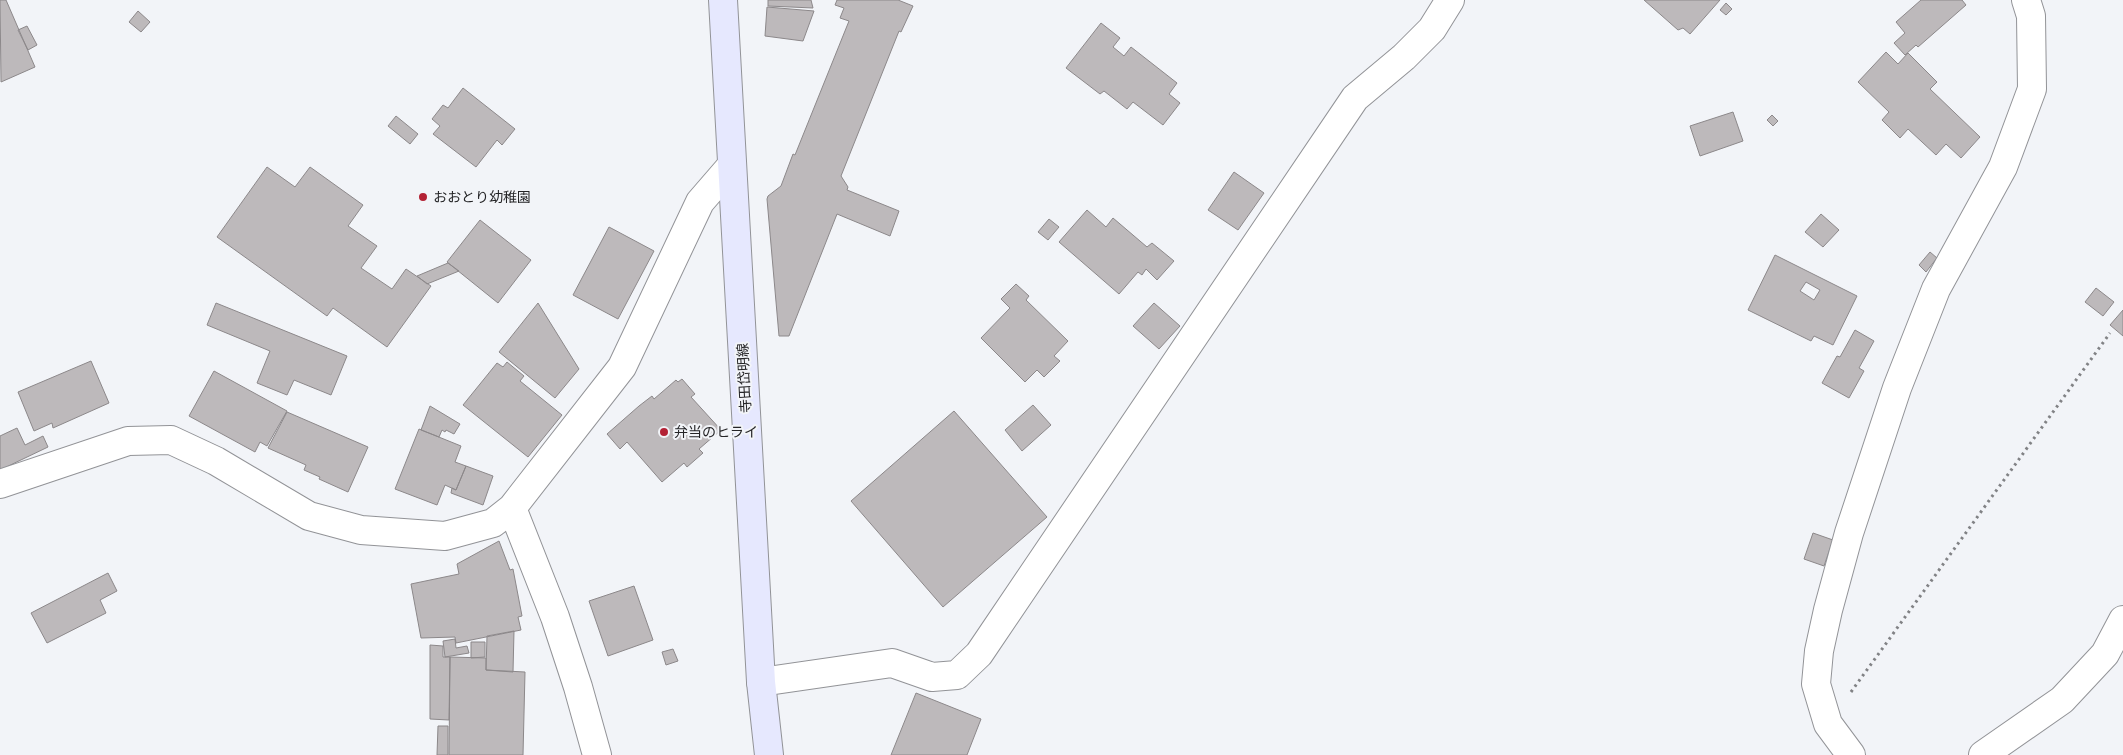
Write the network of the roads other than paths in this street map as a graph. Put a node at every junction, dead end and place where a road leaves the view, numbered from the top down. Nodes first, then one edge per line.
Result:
1 (723, 0) edge
2 (1450, 0) edge
3 (2026, 0) edge
4 (732, 165) junction
5 (0, 484) edge
6 (512, 508) junction
7 (2123, 620) edge
8 (761, 682) junction
9 (597, 755) edge
10 (769, 755) edge
11 (1851, 755) edge
12 (1983, 755) edge

1 - 4 main road, 寺田岱明線
2 - 8 street
3 - 11 street
4 - 6 street
4 - 8 main road, 寺田岱明線
5 - 6 street
6 - 9 street
7 - 12 street
8 - 10 main road, 寺田岱明線

